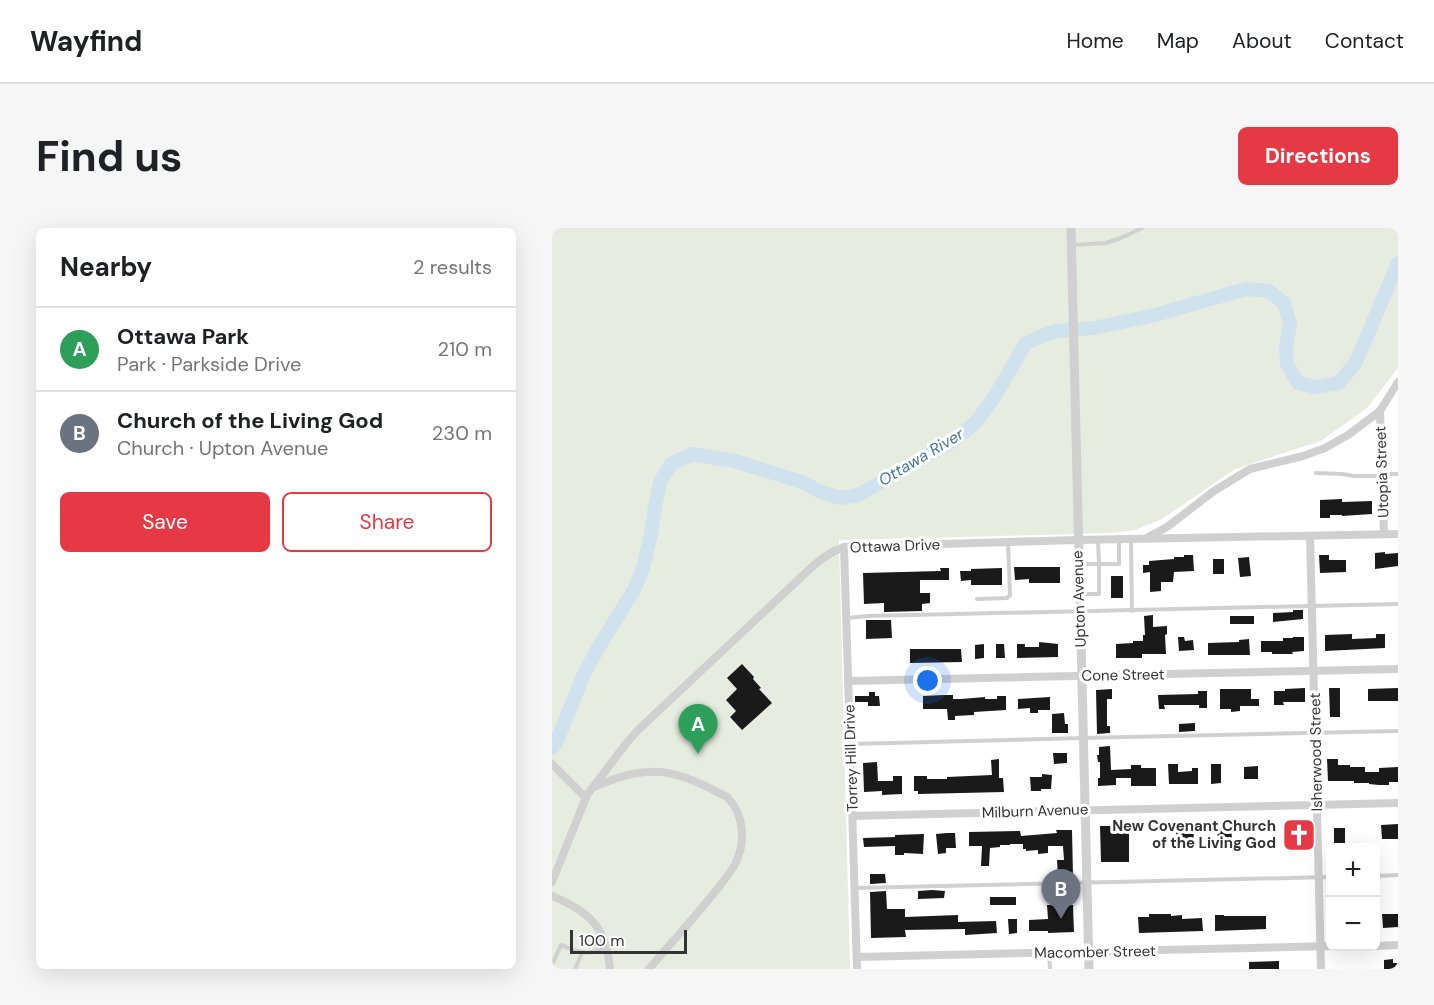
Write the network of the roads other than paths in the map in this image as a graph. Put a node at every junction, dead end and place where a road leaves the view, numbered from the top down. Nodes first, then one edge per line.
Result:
1 (1071, 228) edge
2 (1142, 228) edge
3 (1132, 230) edge
4 (1071, 245) junction
5 (1398, 382) edge
6 (1380, 411) junction
7 (1316, 473) dead end
8 (1398, 474) edge
9 (1382, 475) junction
10 (1384, 534) junction
11 (1398, 534) edge
12 (1310, 536) junction
13 (1119, 539) junction
14 (1131, 539) junction
15 (1146, 539) junction
16 (1077, 540) junction
17 (1098, 540) junction
18 (1008, 542) junction
19 (844, 547) junction
20 (1078, 564) junction
21 (1099, 564) junction
22 (1079, 594) junction
23 (976, 599) dead end
24 (1398, 604) edge
25 (1312, 606) junction
26 (1080, 611) junction
27 (1132, 611) junction
28 (847, 618) junction
29 (1398, 669) edge
30 (1314, 671) junction
31 (1082, 676) junction
32 (849, 681) junction
33 (1398, 731) edge
34 (1315, 733) junction
35 (1083, 738) junction
36 (851, 744) junction
37 (552, 764) edge
38 (592, 788) junction
39 (585, 798) junction
40 (1398, 803) edge
41 (1317, 804) junction
42 (1085, 810) junction
43 (853, 816) junction
44 (1398, 875) edge
45 (1380, 876) edge
46 (1319, 877) junction
47 (1326, 877) edge
48 (552, 882) edge
49 (1087, 882) junction
50 (855, 888) junction
51 (552, 896) edge
52 (1398, 945) edge
53 (1380, 946) edge
54 (606, 947) junction
55 (1321, 947) junction
56 (1326, 947) edge
57 (1089, 952) junction
58 (582, 953) junction
59 (1049, 953) junction
60 (857, 957) junction
61 (552, 965) edge
62 (574, 969) edge
63 (610, 969) edge
64 (649, 969) edge
65 (857, 969) edge
66 (1050, 969) edge
67 (1089, 969) edge
68 (1321, 969) edge

1 - 4 street, Upton Avenue
2 - 3 lane
3 - 4 lane
4 - 16 street, Upton Avenue
5 - 6 street
6 - 9 street, Utopia Street
6 - 15 street
7 - 9 lane
8 - 9 lane
9 - 10 street, Utopia Street
10 - 11 street, Ottawa Drive
10 - 12 street, Ottawa Drive
12 - 15 street, Ottawa Drive
12 - 25 street, Isherwood Street
13 - 14 street, Ottawa Drive
13 - 17 street, Ottawa Drive
13 - 21 lane
14 - 15 street, Ottawa Drive
14 - 27 lane
16 - 17 street, Ottawa Drive
16 - 18 street, Ottawa Drive
16 - 20 street, Upton Avenue
17 - 21 lane
18 - 19 street, Ottawa Drive
18 - 23 lane
19 - 28 street, Torrey Hill Drive
19 - 38 street, Ottawa Drive
20 - 21 lane
20 - 22 street, Upton Avenue
21 - 22 lane
22 - 26 street, Upton Avenue
24 - 25 lane
25 - 27 lane
25 - 30 street, Isherwood Street
26 - 27 lane
26 - 28 lane
26 - 31 street, Upton Avenue
28 - 32 street, Torrey Hill Drive
29 - 30 street, Cone Street
30 - 31 street, Cone Street
30 - 34 street, Isherwood Street
31 - 32 street, Cone Street
31 - 35 street, Upton Avenue
32 - 36 street, Torrey Hill Drive
33 - 34 lane
34 - 35 lane
34 - 41 street, Isherwood Street
35 - 36 lane
35 - 42 street, Upton Avenue
36 - 43 street, Torrey Hill Drive
37 - 39 street
38 - 39 street, Ottawa Drive
38 - 64 street
39 - 48 street, Ottawa Drive
40 - 41 street, Milburn Avenue
41 - 42 street, Milburn Avenue
41 - 46 street, Isherwood Street
42 - 43 street, Milburn Avenue
42 - 49 street, Upton Avenue
43 - 50 street, Torrey Hill Drive
44 - 45 lane
46 - 47 lane
46 - 49 lane
46 - 55 street, Isherwood Street
49 - 50 lane
49 - 57 street, Upton Avenue
50 - 60 street, Torrey Hill Drive
51 - 54 street
52 - 53 street
54 - 58 lane
54 - 63 street
55 - 56 street, Macomber Street
55 - 57 street, Macomber Street
55 - 68 street, Isherwood Street
57 - 59 street, Macomber Street
57 - 67 street, Upton Avenue
58 - 61 lane
58 - 62 lane
59 - 60 street, Macomber Street
59 - 66 lane
60 - 65 street, Torrey Hill Drive

